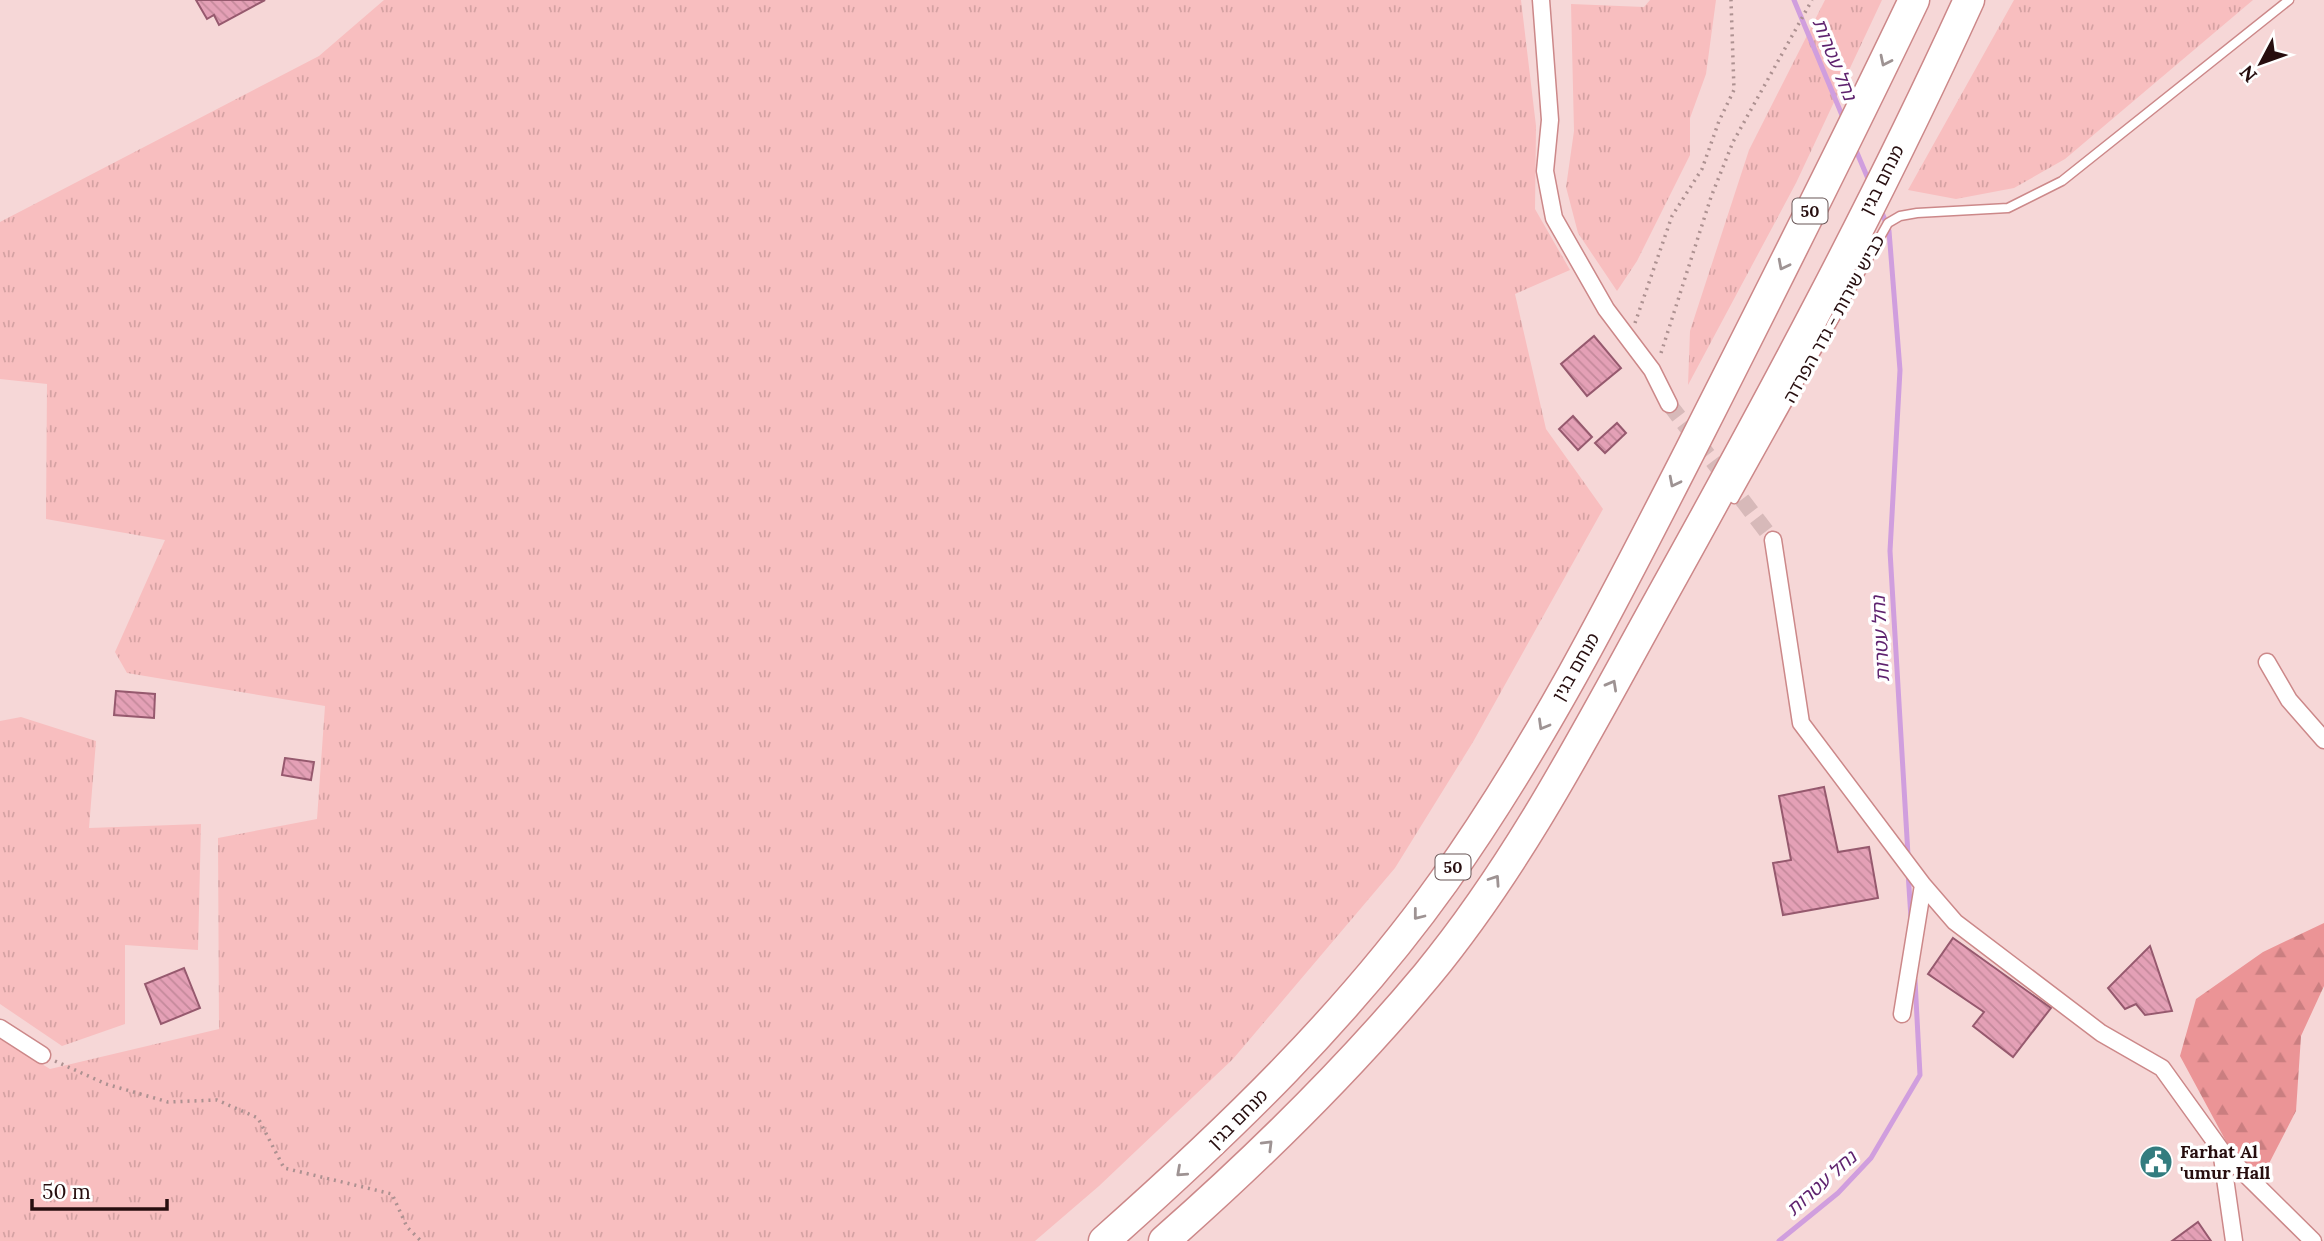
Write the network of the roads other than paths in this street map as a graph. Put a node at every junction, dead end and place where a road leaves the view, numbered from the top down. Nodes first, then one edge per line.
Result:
1 (1541, 0) edge
2 (1914, 0) edge
3 (1969, 0) edge
4 (1982, 0) edge
5 (2289, 0) edge
6 (1926, 95) junction
7 (1669, 404) tunnel mouth
8 (1734, 499) dead end
9 (1773, 540) tunnel mouth
10 (2267, 662) dead end
11 (2324, 740) edge
12 (1923, 885) junction
13 (1902, 1014) dead end
14 (0, 1028) edge
15 (42, 1055) road end
16 (2221, 1150) junction
17 (2324, 1231) edge
18 (1104, 1241) edge
19 (1164, 1241) edge
20 (2234, 1241) edge
21 (2313, 1241) edge

1 - 7 street
2 -> 18 highway, מנחם בגין / 50
3 - 6 highway, מנחם בגין / 50
4 - 6 highway
5 - 8 lane, כביש שירות - גדר הפרדה
19 -> 6 highway, מנחם בגין / 50
9 - 12 street
10 - 11 street
12 - 13 street
12 - 16 street
14 - 15 street
16 - 20 street
16 - 21 street
17 - 21 street

